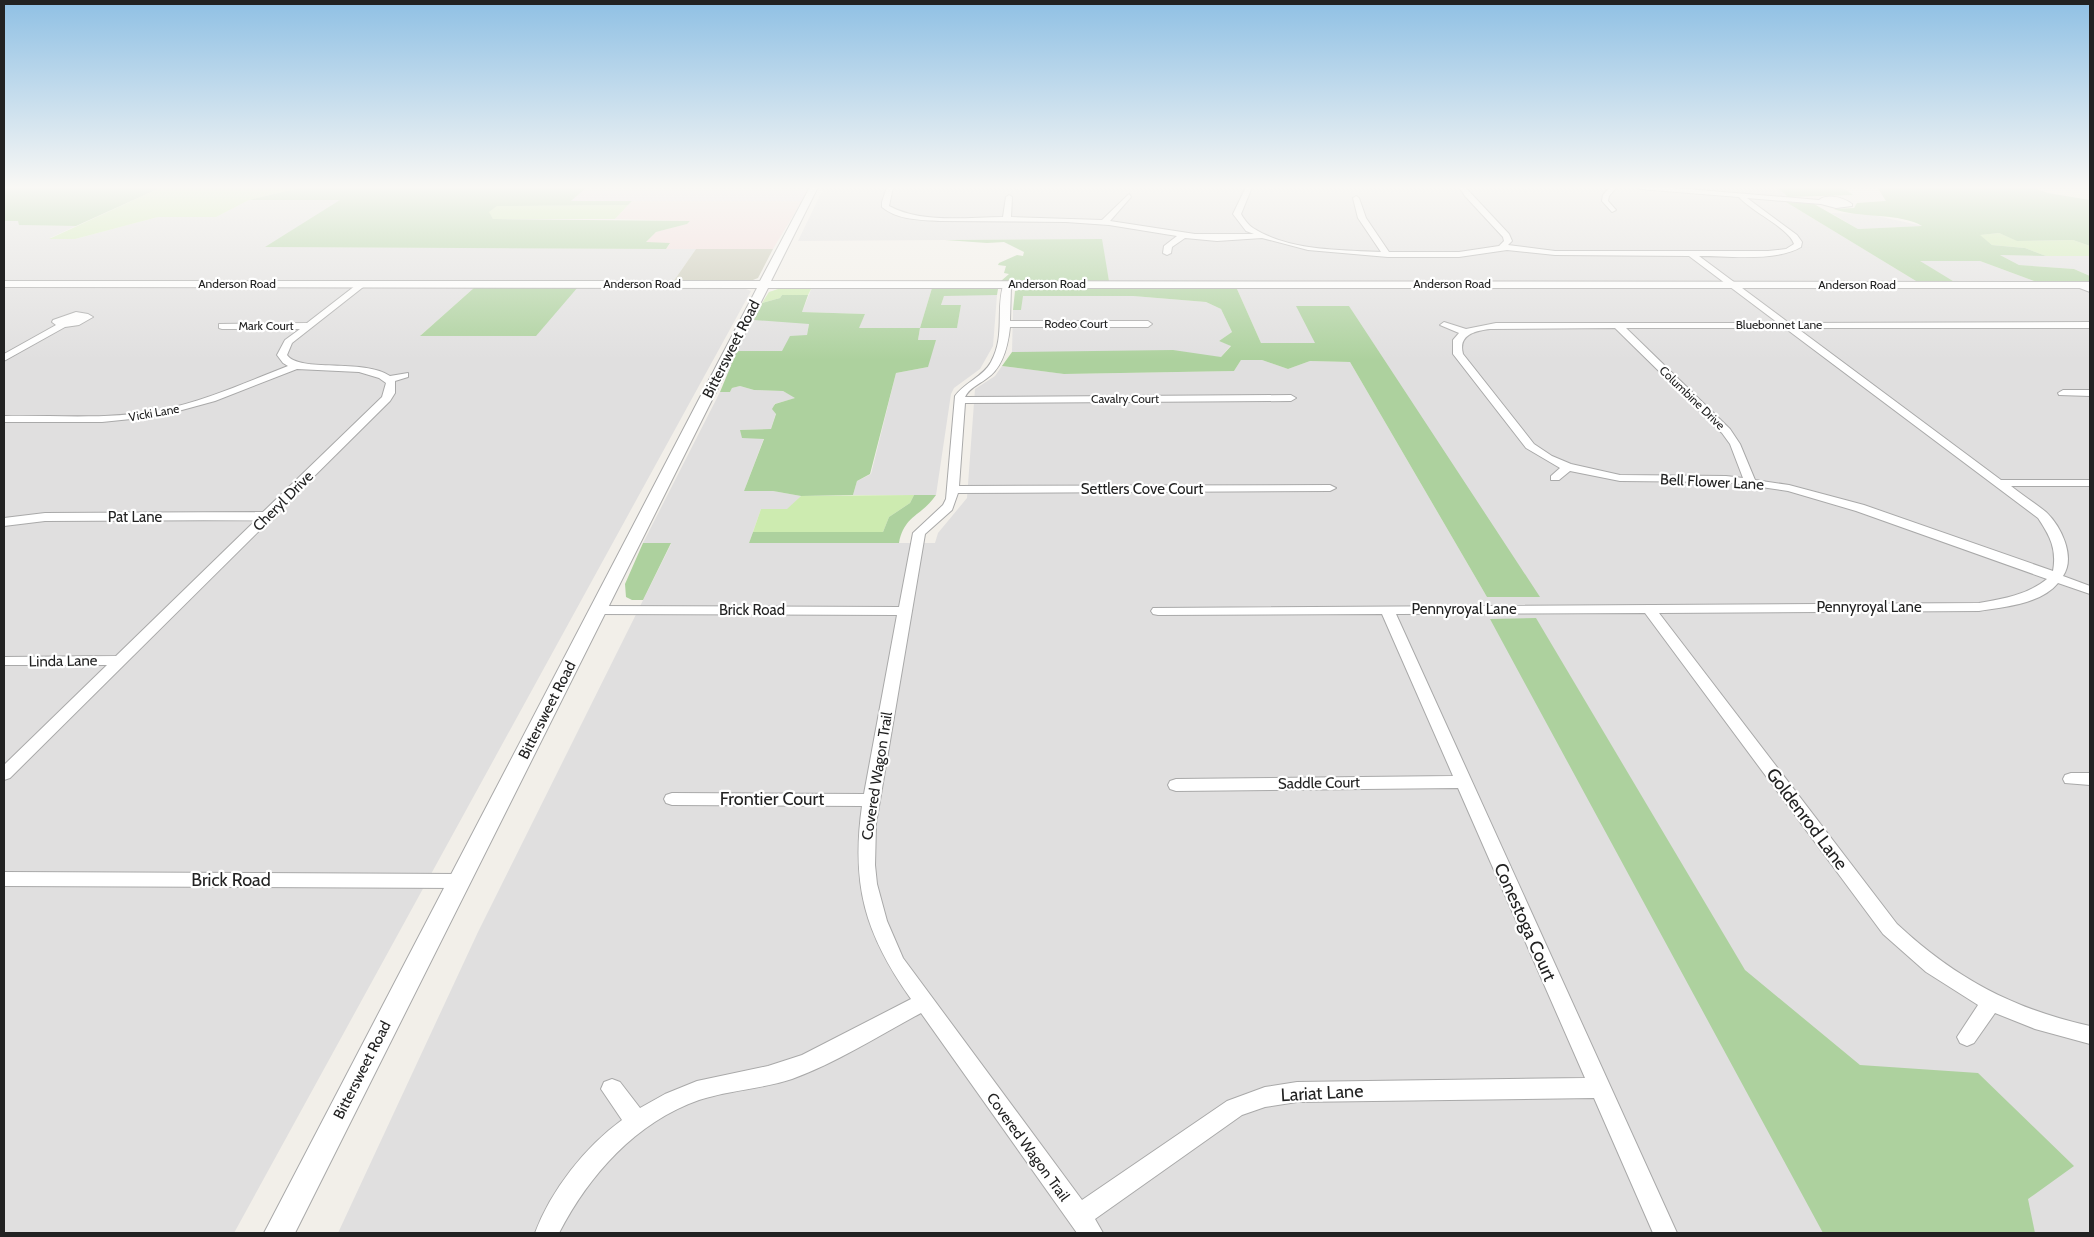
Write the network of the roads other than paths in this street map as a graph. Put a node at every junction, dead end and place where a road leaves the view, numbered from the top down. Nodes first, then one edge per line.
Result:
1 (784, 245) edge
2 (1170, 245) edge
3 (1291, 245) edge
4 (1380, 245) edge
5 (1505, 245) edge
6 (1799, 245) edge
7 (1502, 248) junction
8 (1167, 253) dead end
9 (1690, 253) junction
10 (1386, 254) junction
11 (4, 284) edge
12 (363, 284) junction
13 (764, 284) junction
14 (1007, 284) junction
15 (1733, 284) junction
16 (2085, 285) edge
17 (2090, 290) edge
18 (78, 314) dead end
19 (1004, 324) junction
20 (1148, 324) dead end
21 (1444, 325) dead end
22 (1617, 325) junction
23 (1788, 325) junction
24 (2090, 325) edge
25 (222, 326) dead end
26 (309, 326) junction
27 (1467, 332) junction
28 (4, 358) edge
29 (296, 366) junction
30 (406, 375) dead end
31 (388, 380) junction
32 (2062, 393) dead end
33 (2090, 394) edge
34 (1291, 398) dead end
35 (960, 400) junction
36 (4, 419) edge
37 (1568, 467) junction
38 (1555, 478) dead end
39 (1750, 482) junction
40 (2001, 483) junction
41 (2090, 483) edge
42 (1330, 488) dead end
43 (953, 490) junction
44 (268, 516) junction
45 (4, 522) edge
46 (2061, 579) junction
47 (2090, 590) edge
48 (1648, 608) junction
49 (598, 610) junction
50 (1387, 610) junction
51 (905, 611) junction
52 (1158, 611) dead end
53 (122, 660) junction
54 (4, 661) edge
55 (4, 774) edge
56 (2090, 779) edge
57 (2071, 780) dead end
58 (1462, 782) junction
59 (1176, 785) dead end
60 (672, 798) dead end
61 (871, 800) junction
62 (4, 879) edge
63 (459, 881) junction
64 (923, 1002) junction
65 (1992, 1002) junction
66 (2090, 1034) edge
67 (1967, 1037) dead end
68 (1601, 1088) junction
69 (612, 1089) dead end
70 (637, 1122) junction
71 (1085, 1225) edge
72 (280, 1233) edge
73 (547, 1233) edge
74 (1665, 1233) edge

1 - 13 street, Bittersweet Road
2 - 8 street
3 - 10 street
4 - 10 street
5 - 7 street
6 - 9 street
7 - 9 street
7 - 10 street
9 - 15 street
11 - 12 street, Anderson Road
12 - 13 street, Anderson Road
12 - 26 street
13 - 14 street, Anderson Road
13 - 49 street, Bittersweet Road
14 - 15 street, Anderson Road
14 - 19 street
15 - 16 street, Anderson Road
15 - 23 street
16 - 17 street
18 - 28 street
19 - 20 street, Rodeo Court
19 - 35 street
21 - 27 street
22 - 23 street, Bluebonnet Lane
22 - 27 street, Bluebonnet Lane
22 - 39 street, Columbine Drive
23 - 24 street, Bluebonnet Lane
23 - 40 street
25 - 26 street, Mark Court
26 - 29 street
27 - 37 street, Bell Flower Lane
29 - 31 street
29 - 36 street, Vicki Lane
30 - 31 street
31 - 44 street, Cheryl Drive
32 - 33 street
34 - 35 street, Cavalry Court
35 - 43 street, Covered Wagon Trail
37 - 38 street
37 - 39 street, Bell Flower Lane
39 - 46 street, Bell Flower Lane
40 - 41 street
40 - 46 street
42 - 43 street, Settlers Cove Court
43 - 51 street, Covered Wagon Trail
44 - 45 street, Pat Lane
44 - 53 street, Cheryl Drive
46 - 47 street, Bell Flower Lane
46 - 48 street, Pennyroyal Lane
48 - 50 street, Pennyroyal Lane
48 - 65 street, Goldenrod Lane
49 - 51 street, Brick Road
49 - 63 street, Bittersweet Road
50 - 52 street, Pennyroyal Lane
50 - 58 street, Conestoga Court
51 - 61 street, Covered Wagon Trail
53 - 54 street, Linda Lane
53 - 55 street, Cheryl Drive
56 - 57 street
58 - 59 street, Saddle Court
58 - 68 street, Conestoga Court
60 - 61 street, Frontier Court
61 - 64 street, Covered Wagon Trail
62 - 63 street, Brick Road
63 - 72 street, Bittersweet Road
64 - 70 street
64 - 71 street, Covered Wagon Trail
65 - 66 street
65 - 67 street
68 - 71 street, Lariat Lane
68 - 74 street, Conestoga Court
69 - 70 street
70 - 73 street

